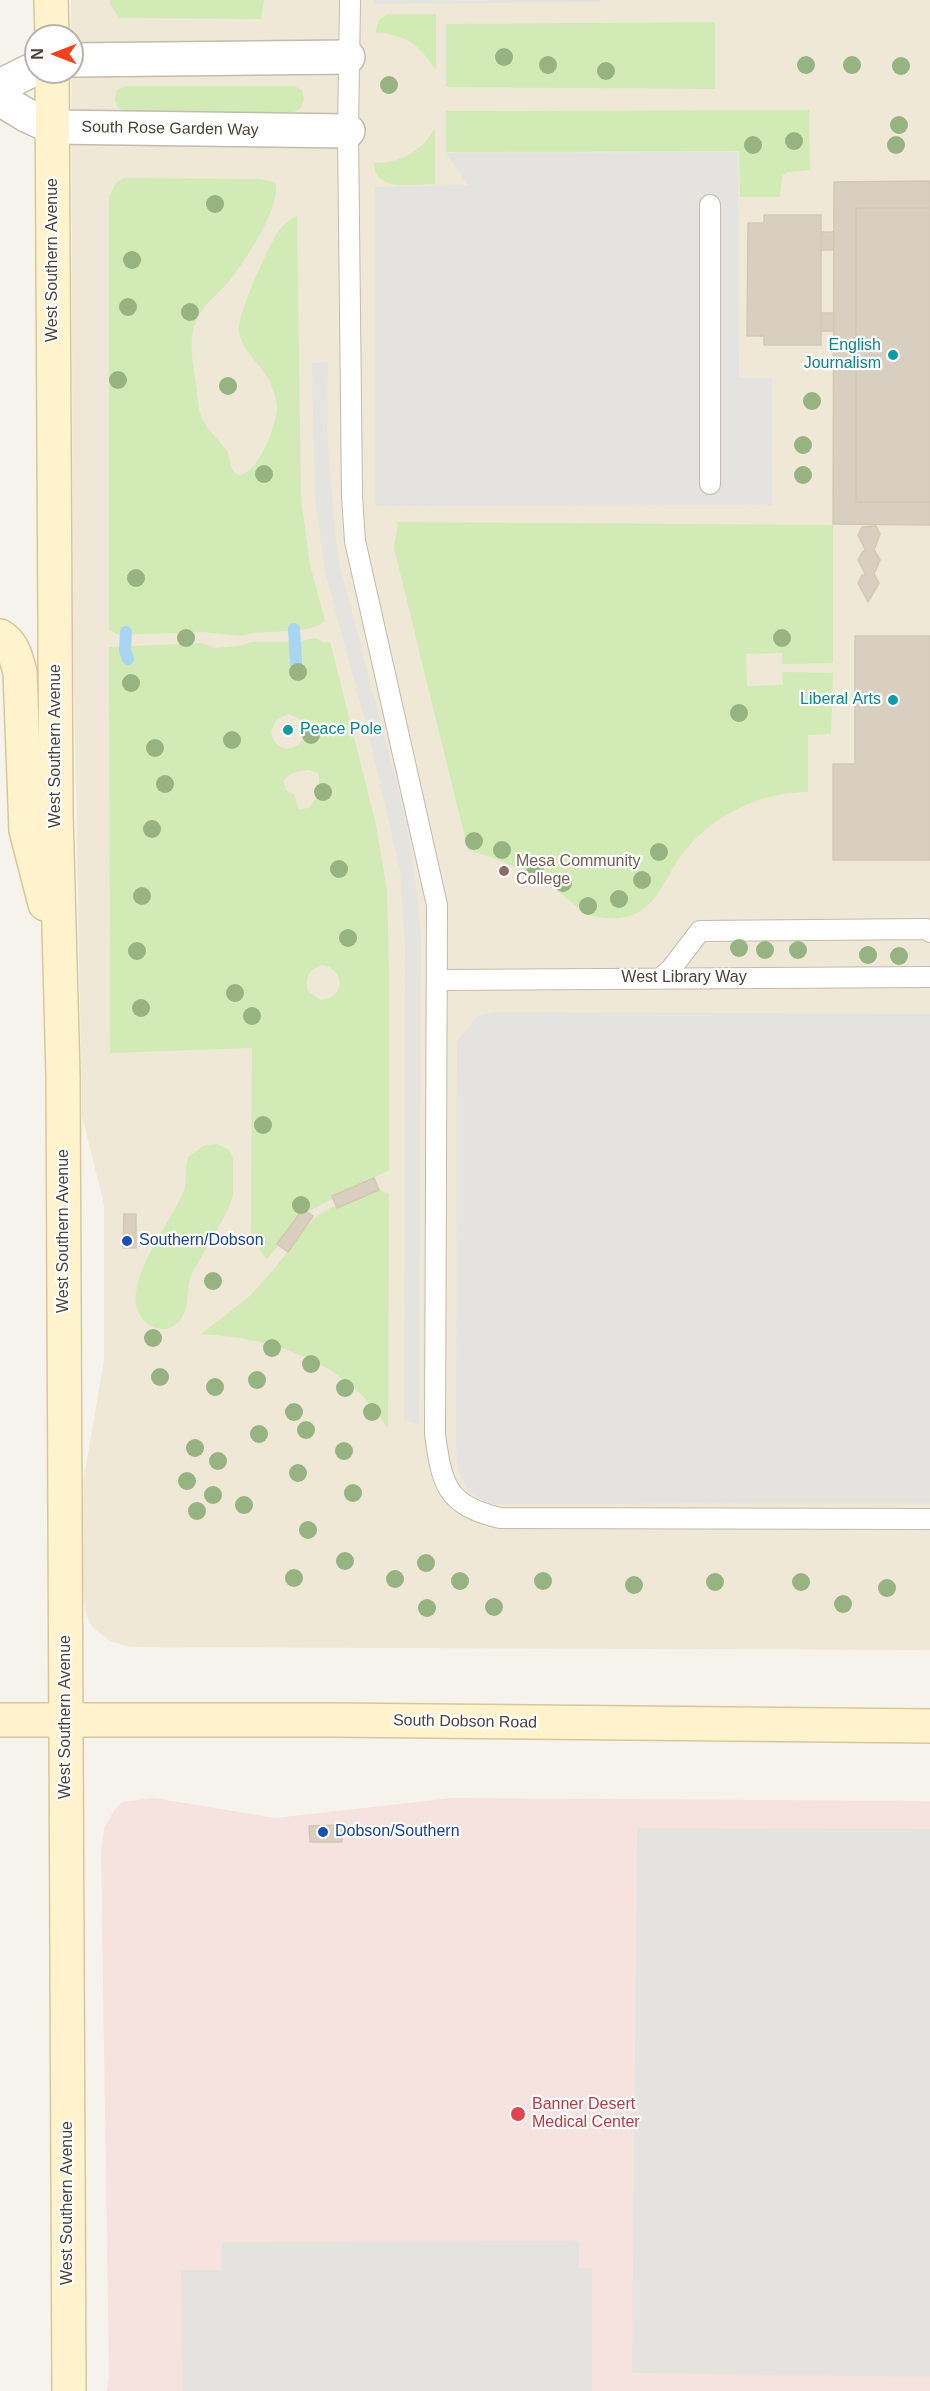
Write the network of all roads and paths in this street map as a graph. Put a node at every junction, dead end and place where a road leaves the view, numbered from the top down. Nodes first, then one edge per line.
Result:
1 (51, 0) edge
2 (350, 0) edge
3 (52, 24) edge
4 (348, 57) junction
5 (84, 60) edge
6 (24, 74) edge
7 (52, 84) edge
8 (0, 86) edge
9 (0, 99) edge
10 (52, 127) junction
11 (348, 131) junction
12 (710, 206) dead end
13 (710, 484) dead end
14 (0, 636) edge
15 (930, 932) edge
16 (59, 958) junction
17 (930, 977) edge
18 (661, 978) junction
19 (438, 980) junction
20 (930, 1519) edge
21 (66, 1719) junction
22 (0, 1720) edge
23 (930, 1726) edge
24 (69, 2391) edge

1 - 3 main road
2 - 4 lane
4 - 5 street
4 - 11 lane
6 - 8 street
7 - 10 main road, West Southern Avenue
9 - 10 street, South Rose Garden Way
10 - 11 street, South Rose Garden Way
10 - 16 main road, West Southern Avenue
11 - 19 lane
12 - 13 lane
14 - 16 main road
15 - 18 lane
16 - 21 main road, West Southern Avenue
17 - 18 lane, West Library Way
18 - 19 lane, West Library Way
19 - 20 lane
21 - 22 main road, South Dobson Road
21 - 23 main road, South Dobson Road
21 - 24 main road, West Southern Avenue

